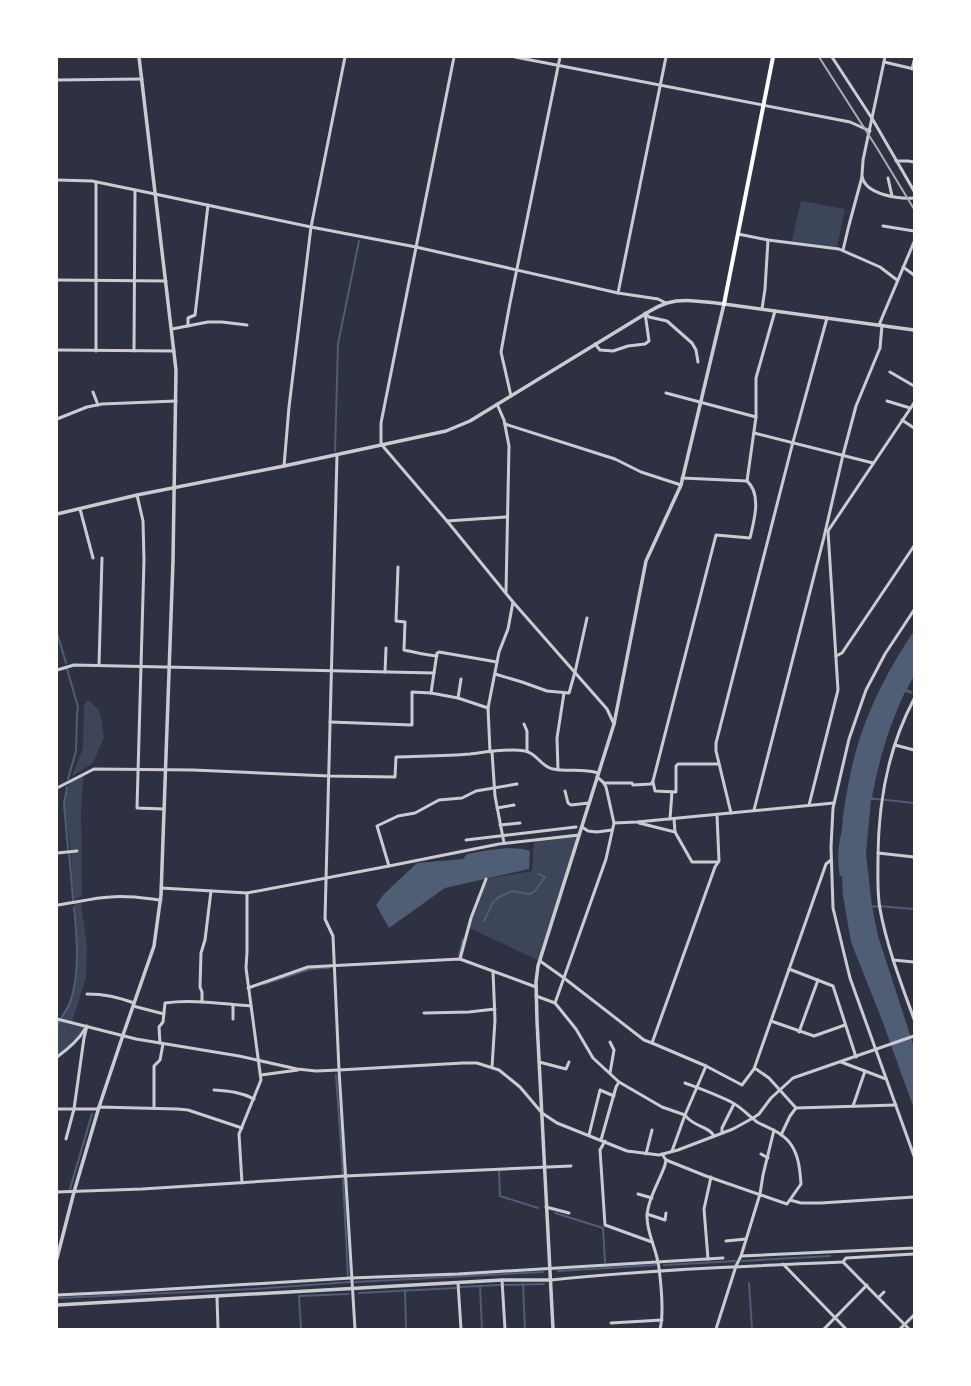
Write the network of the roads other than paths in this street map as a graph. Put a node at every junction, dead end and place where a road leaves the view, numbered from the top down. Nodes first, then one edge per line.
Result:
1 (139, 57) edge
2 (345, 57) edge
3 (454, 57) edge
4 (515, 57) edge
5 (560, 57) edge
6 (666, 57) edge
7 (773, 57) edge
8 (832, 57) edge
9 (885, 57) edge
10 (914, 61) edge
11 (884, 62) junction
12 (558, 65) junction
13 (913, 69) edge
14 (142, 79) junction
15 (57, 80) edge
16 (660, 86) junction
17 (763, 105) junction
18 (873, 120) junction
19 (870, 131) junction
20 (896, 161) junction
21 (914, 162) edge
22 (862, 177) junction
23 (888, 178) dead end
24 (57, 180) edge
25 (96, 182) junction
26 (135, 190) junction
27 (914, 191) edge
28 (155, 194) junction
29 (892, 196) junction
30 (914, 198) edge
31 (208, 205) junction
32 (883, 226) dead end
33 (311, 227) junction
34 (914, 231) edge
35 (738, 234) junction
36 (768, 240) junction
37 (914, 242) edge
38 (416, 247) junction
39 (843, 250) junction
40 (903, 267) junction
41 (517, 269) junction
42 (914, 275) edge
43 (57, 280) edge
44 (96, 280) junction
45 (134, 280) junction
46 (897, 280) junction
47 (166, 281) junction
48 (618, 292) junction
49 (666, 303) junction
50 (724, 304) junction
51 (762, 309) junction
52 (775, 311) junction
53 (646, 314) junction
54 (827, 318) junction
55 (248, 325) dead end
56 (881, 325) junction
57 (188, 326) junction
58 (172, 329) junction
59 (914, 330) edge
60 (595, 344) junction
61 (57, 350) edge
62 (96, 351) junction
63 (134, 351) junction
64 (174, 351) junction
65 (698, 362) dead end
66 (890, 372) dead end
67 (914, 386) edge
68 (93, 392) dead end
69 (666, 393) dead end
70 (511, 396) junction
71 (176, 401) junction
72 (887, 401) dead end
73 (700, 402) junction
74 (914, 403) edge
75 (497, 404) junction
76 (98, 405) junction
77 (910, 408) junction
78 (756, 417) junction
79 (57, 419) edge
80 (902, 420) junction
81 (504, 424) junction
82 (914, 428) edge
83 (754, 433) junction
84 (793, 442) junction
85 (381, 444) junction
86 (337, 455) junction
87 (843, 455) junction
88 (873, 463) junction
89 (284, 466) junction
90 (682, 478) junction
91 (748, 480) junction
92 (680, 485) junction
93 (173, 488) junction
94 (138, 495) junction
95 (80, 509) junction
96 (57, 514) edge
97 (506, 517) junction
98 (447, 521) junction
99 (826, 531) junction
100 (914, 546) edge
101 (93, 558) dead end
102 (102, 558) dead end
103 (398, 567) dead end
104 (506, 592) junction
105 (513, 602) junction
106 (914, 610) edge
107 (587, 618) dead end
108 (386, 648) dead end
109 (437, 656) junction
110 (836, 656) junction
111 (497, 662) junction
112 (99, 665) junction
113 (141, 666) junction
114 (169, 667) junction
115 (57, 670) edge
116 (332, 670) junction
117 (385, 672) junction
118 (575, 672) junction
119 (434, 673) junction
120 (496, 674) junction
121 (461, 679) dead end
122 (564, 692) junction
123 (431, 693) junction
124 (458, 698) junction
125 (914, 699) edge
126 (488, 708) junction
127 (330, 722) junction
128 (524, 724) dead end
129 (614, 724) junction
130 (895, 745) junction
131 (914, 750) edge
132 (527, 751) junction
133 (491, 752) junction
134 (719, 764) junction
135 (138, 769) junction
136 (166, 770) junction
137 (558, 770) junction
138 (598, 775) junction
139 (329, 776) junction
140 (653, 782) junction
141 (604, 783) junction
142 (517, 784) dead end
143 (495, 787) junction
144 (57, 788) edge
145 (565, 791) dead end
146 (672, 792) junction
147 (589, 803) junction
148 (834, 803) junction
149 (514, 805) dead end
150 (809, 805) junction
151 (497, 808) junction
152 (164, 809) junction
153 (754, 810) junction
154 (731, 813) junction
155 (717, 815) junction
156 (672, 819) junction
157 (520, 822) dead end
158 (638, 822) junction
159 (614, 823) junction
160 (500, 825) junction
161 (576, 827) dead end
162 (582, 827) junction
163 (612, 830) junction
164 (675, 832) junction
165 (579, 835) junction
166 (503, 836) junction
167 (466, 840) dead end
168 (504, 843) junction
169 (76, 851) dead end
170 (57, 852) edge
171 (878, 853) junction
172 (914, 857) edge
173 (831, 860) junction
174 (718, 862) junction
175 (389, 866) junction
176 (326, 878) junction
177 (486, 879) dead end
178 (162, 888) junction
179 (211, 891) junction
180 (247, 893) junction
181 (161, 900) junction
182 (57, 905) edge
183 (460, 959) junction
184 (894, 960) junction
185 (540, 961) junction
186 (914, 962) edge
187 (333, 965) junction
188 (789, 969) junction
189 (493, 971) junction
190 (564, 978) junction
191 (818, 980) junction
192 (536, 987) junction
193 (248, 988) junction
194 (86, 994) dead end
195 (536, 996) junction
196 (202, 1002) junction
197 (555, 1003) junction
198 (133, 1004) junction
199 (233, 1005) junction
200 (251, 1006) junction
201 (495, 1009) junction
202 (424, 1013) dead end
203 (164, 1014) junction
204 (57, 1019) edge
205 (233, 1019) dead end
206 (914, 1019) edge
207 (771, 1021) junction
208 (845, 1025) junction
209 (87, 1026) junction
210 (799, 1032) junction
211 (123, 1035) junction
212 (914, 1036) edge
213 (610, 1042) dead end
214 (161, 1043) junction
215 (652, 1043) junction
216 (876, 1050) junction
217 (57, 1057) edge
218 (856, 1057) junction
219 (258, 1061) junction
220 (539, 1062) junction
221 (569, 1062) dead end
222 (841, 1062) junction
223 (706, 1066) junction
224 (492, 1067) junction
225 (754, 1069) junction
226 (303, 1070) junction
227 (339, 1070) junction
228 (865, 1071) junction
229 (610, 1073) junction
230 (260, 1076) junction
231 (886, 1079) junction
232 (619, 1082) junction
233 (685, 1083) dead end
234 (697, 1088) junction
235 (214, 1090) dead end
236 (780, 1090) junction
237 (614, 1096) junction
238 (254, 1100) junction
239 (734, 1104) junction
240 (896, 1105) junction
241 (853, 1106) junction
242 (99, 1107) junction
243 (154, 1108) junction
244 (796, 1108) junction
245 (57, 1109) edge
246 (74, 1109) junction
247 (542, 1113) junction
248 (685, 1115) junction
249 (753, 1118) junction
250 (242, 1128) junction
251 (652, 1130) dead end
252 (774, 1130) junction
253 (722, 1133) junction
254 (589, 1135) junction
255 (781, 1135) junction
256 (714, 1136) junction
257 (66, 1139) dead end
258 (603, 1140) junction
259 (672, 1152) junction
260 (646, 1154) junction
261 (662, 1154) junction
262 (761, 1154) dead end
263 (914, 1156) edge
264 (768, 1158) junction
265 (666, 1160) junction
266 (544, 1166) junction
267 (571, 1166) dead end
268 (345, 1176) junction
269 (711, 1177) junction
270 (242, 1183) junction
271 (57, 1192) edge
272 (74, 1192) junction
273 (638, 1194) dead end
274 (760, 1194) junction
275 (914, 1197) edge
276 (652, 1198) junction
277 (790, 1200) junction
278 (546, 1207) junction
279 (569, 1213) dead end
280 (666, 1213) dead end
281 (647, 1214) junction
282 (746, 1239) junction
283 (726, 1241) dead end
284 (652, 1242) junction
285 (914, 1248) edge
286 (914, 1254) edge
287 (741, 1256) junction
288 (57, 1258) edge
289 (723, 1258) dead end
290 (708, 1259) junction
291 (657, 1262) junction
292 (843, 1262) junction
293 (783, 1264) junction
294 (736, 1266) junction
295 (549, 1268) junction
296 (659, 1271) junction
297 (351, 1278) junction
298 (502, 1280) junction
299 (551, 1280) junction
300 (458, 1283) junction
301 (867, 1286) junction
302 (353, 1289) junction
303 (884, 1292) dead end
304 (57, 1295) edge
305 (217, 1297) junction
306 (879, 1298) junction
307 (57, 1305) edge
308 (914, 1315) edge
309 (835, 1318) junction
310 (662, 1320) junction
311 (611, 1323) dead end
312 (905, 1324) junction
313 (218, 1329) edge
314 (355, 1329) edge
315 (461, 1329) edge
316 (505, 1329) edge
317 (553, 1329) edge
318 (660, 1329) edge
319 (716, 1329) edge
320 (824, 1329) edge
321 (846, 1329) edge
322 (900, 1329) edge
323 (910, 1329) edge

1 - 14 street
2 - 33 street
3 - 38 street
4 - 12 street
5 - 12 street
6 - 16 street
7 - 17 main road
8 - 18 street
9 - 11 street
10 - 13 street
11 - 13 street
11 - 18 street
12 - 16 street
12 - 41 street
14 - 15 street
14 - 28 street
16 - 17 street
16 - 48 street
17 - 19 street
17 - 35 main road
18 - 19 street
18 - 20 street
19 - 22 street
20 - 21 street
20 - 27 street
22 - 29 street
22 - 39 street
23 - 29 street
24 - 25 street
25 - 26 street
25 - 44 street
26 - 28 street
26 - 45 street
28 - 31 street
28 - 47 street
29 - 30 street
31 - 33 street
31 - 57 street
32 - 34 street
33 - 38 street
33 - 89 street
35 - 36 street
35 - 50 main road
36 - 39 street
36 - 51 street
37 - 40 street
38 - 41 street
38 - 85 street
39 - 46 street
40 - 42 street
40 - 46 street
41 - 48 street
41 - 70 street
43 - 44 street
44 - 45 street
44 - 62 street
45 - 47 street
45 - 63 street
46 - 56 street
47 - 58 street
48 - 49 street
49 - 50 street
49 - 53 street
50 - 51 street
50 - 73 street
51 - 52 street
52 - 54 street
52 - 78 street
53 - 60 street
53 - 60 street
53 - 65 street
54 - 56 street
54 - 84 street
55 - 57 street
56 - 59 street
56 - 87 street
57 - 58 street
58 - 64 street
60 - 70 street
61 - 62 street
62 - 63 street
63 - 64 street
64 - 71 street
66 - 67 street
68 - 76 street
69 - 73 street
70 - 75 street
71 - 76 street
71 - 93 street
72 - 77 street
73 - 78 street
73 - 90 street
74 - 77 street
75 - 81 street
75 - 85 street
76 - 79 street
77 - 80 street
78 - 83 street
80 - 82 street
80 - 88 street
81 - 92 street
81 - 97 street
83 - 84 street
83 - 91 street
84 - 87 street
84 - 134 street
85 - 86 street
85 - 98 street
86 - 89 street
86 - 116 street
87 - 88 street
87 - 99 street
88 - 99 street
89 - 93 street
90 - 91 street
90 - 92 street
91 - 140 street
92 - 129 street
93 - 94 street
93 - 114 street
94 - 95 street
94 - 113 street
95 - 96 street
95 - 101 street
97 - 98 street
97 - 104 street
98 - 104 street
99 - 110 street
99 - 153 street
100 - 110 street
102 - 112 street
103 - 109 street
104 - 105 street
105 - 111 street
105 - 118 street
106 - 148 street
107 - 118 street
108 - 117 street
109 - 111 street
109 - 119 street
110 - 150 street
111 - 120 street
112 - 113 street
112 - 115 street
113 - 114 street
113 - 135 street
114 - 116 street
114 - 136 street
116 - 117 street
116 - 127 street
117 - 119 street
118 - 122 street
118 - 129 street
119 - 123 street
120 - 122 street
120 - 126 street
121 - 124 street
122 - 137 street
123 - 124 street
123 - 127 street
124 - 126 street
125 - 130 street
126 - 133 street
127 - 139 street
128 - 132 street
129 - 138 street
130 - 131 street
130 - 171 street
132 - 133 street
132 - 137 street
133 - 139 street
133 - 143 street
134 - 146 street
134 - 154 street
135 - 136 street
135 - 144 street
135 - 152 street
136 - 139 street
136 - 152 street
137 - 138 street
138 - 141 street
138 - 147 street
139 - 176 street
140 - 141 street
140 - 146 street
141 - 159 street
142 - 143 street
143 - 151 street
143 - 175 street
145 - 147 street
146 - 156 street
147 - 162 street
148 - 150 street
148 - 173 street
149 - 151 street
150 - 153 street
151 - 160 street
152 - 178 street
153 - 154 street
154 - 155 street
155 - 156 street
155 - 174 street
156 - 158 street
156 - 164 street
157 - 160 street
158 - 159 street
158 - 164 street
159 - 163 street
160 - 166 street
161 - 166 street
162 - 163 street
162 - 165 street
163 - 190 street
164 - 174 street
165 - 168 street
165 - 185 street
166 - 167 street
166 - 168 street
168 - 175 street
169 - 170 street
171 - 172 street
171 - 184 street
173 - 188 street
173 - 216 street
174 - 215 street
175 - 176 street
176 - 180 street
176 - 187 street
177 - 183 street
178 - 179 street
178 - 181 street
179 - 180 street
179 - 196 street
180 - 193 street
181 - 182 street
181 - 198 street
183 - 187 street
183 - 189 street
184 - 186 street
184 - 206 street
185 - 190 street
185 - 192 street
187 - 193 street
187 - 227 street
188 - 191 street
188 - 207 street
189 - 192 street
189 - 201 street
190 - 197 street
190 - 215 street
191 - 208 street
191 - 210 street
192 - 195 street
193 - 200 street
194 - 198 street
195 - 197 street
195 - 220 street
196 - 199 street
196 - 203 street
197 - 229 street
198 - 203 street
198 - 211 street
199 - 200 street
199 - 205 street
200 - 219 street
201 - 202 street
201 - 224 street
203 - 214 street
204 - 209 street
207 - 210 street
207 - 225 street
208 - 210 street
208 - 218 street
209 - 211 street
209 - 217 street
209 - 246 street
211 - 214 street
211 - 242 street
212 - 216 street
213 - 229 street
214 - 219 street
214 - 243 street
215 - 223 street
216 - 218 street
216 - 231 street
218 - 222 street
219 - 226 street
219 - 230 street
220 - 221 street
220 - 247 street
222 - 228 street
222 - 236 street
223 - 225 street
223 - 234 street
224 - 227 street
224 - 247 street
225 - 236 street
226 - 227 street
226 - 230 street
227 - 268 street
228 - 231 street
228 - 241 street
229 - 232 street
230 - 238 street
231 - 240 street
232 - 237 street
232 - 248 street
233 - 234 street
234 - 239 street
234 - 248 street
235 - 238 street
236 - 244 street
236 - 249 street
237 - 254 street
237 - 258 street
238 - 250 street
239 - 249 street
239 - 253 street
240 - 241 street
240 - 263 street
241 - 244 street
242 - 243 street
242 - 246 street
242 - 272 street
243 - 250 street
244 - 255 street
245 - 246 street
246 - 257 street
247 - 254 street
247 - 266 street
248 - 256 street
248 - 259 street
249 - 252 street
249 - 253 street
250 - 270 street
251 - 260 street
252 - 255 street
252 - 264 street
253 - 256 street
254 - 258 street
255 - 277 street
256 - 259 street
258 - 260 street
258 - 284 street
259 - 261 street
260 - 261 street
261 - 265 street
262 - 264 street
264 - 274 street
265 - 269 street
265 - 276 street
266 - 267 street
266 - 268 street
266 - 278 street
268 - 270 street
268 - 297 street
269 - 274 street
269 - 290 street
270 - 272 street
271 - 272 street
272 - 288 street
273 - 276 street
274 - 277 street
274 - 282 street
275 - 277 street
276 - 281 street
278 - 279 street
278 - 295 street
280 - 281 street
281 - 284 street
282 - 283 street
282 - 287 street
284 - 291 street
285 - 287 street
286 - 292 street
287 - 294 street
289 - 290 street
290 - 291 street
291 - 295 street
291 - 296 street
292 - 293 street
292 - 301 street
293 - 294 street
293 - 309 street
294 - 296 street
294 - 319 street
295 - 297 street
295 - 299 street
296 - 299 street
296 - 310 street
297 - 302 street
297 - 304 street
298 - 299 street
298 - 300 street
298 - 316 street
299 - 317 street
300 - 302 street
300 - 315 street
301 - 306 street
301 - 309 street
302 - 305 street
302 - 314 street
303 - 306 street
305 - 307 street
305 - 313 street
306 - 312 street
308 - 312 street
309 - 320 street
309 - 321 street
310 - 311 street
310 - 318 street
312 - 322 street
312 - 323 street

